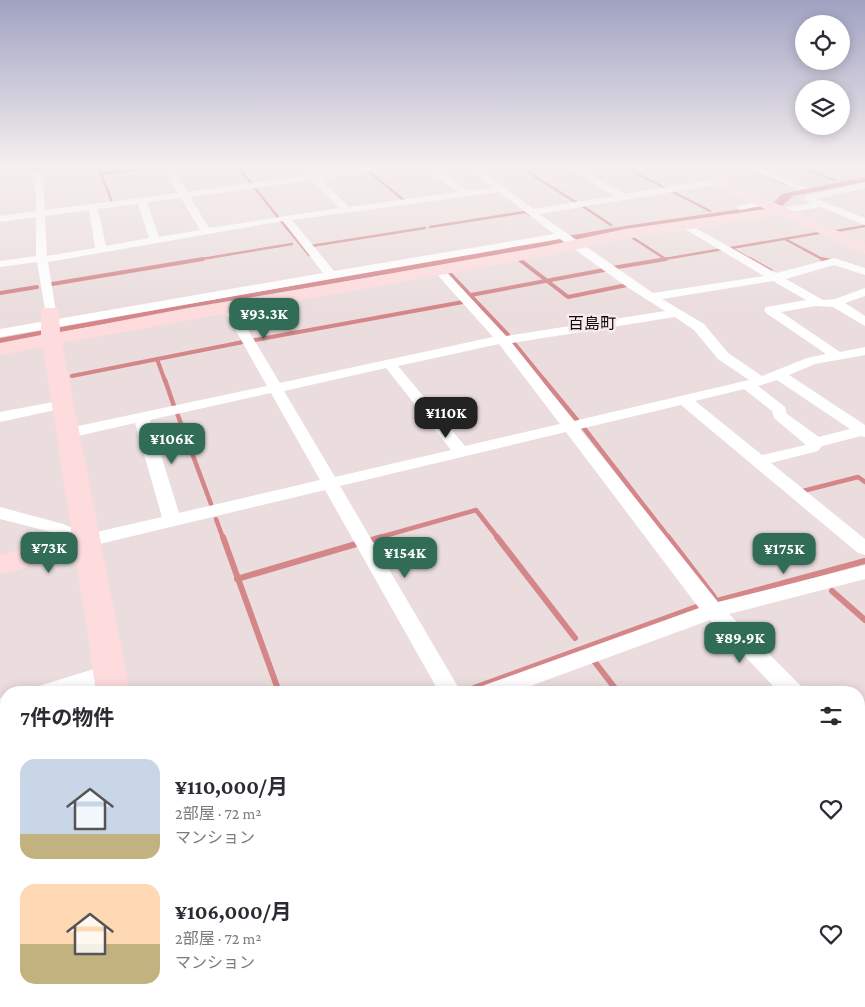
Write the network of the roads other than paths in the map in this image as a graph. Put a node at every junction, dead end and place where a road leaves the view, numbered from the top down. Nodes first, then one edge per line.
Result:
1 (40, 213) joint
2 (94, 213) edge
3 (146, 213) edge
4 (195, 213) edge
5 (330, 213) edge
6 (532, 213) edge
7 (746, 213) edge
8 (786, 213) edge
9 (843, 213) edge
10 (285, 218) junction
11 (0, 219) edge
12 (865, 222) edge
13 (686, 226) junction
14 (206, 231) junction
15 (155, 240) junction
16 (568, 240) junction
17 (865, 249) edge
18 (101, 250) junction
19 (42, 259) junction
20 (0, 264) edge
21 (438, 269) junction
22 (865, 272) edge
23 (331, 275) junction
24 (776, 277) junction
25 (865, 292) edge
26 (653, 297) junction
27 (817, 302) junction
28 (834, 302) junction
29 (228, 306) junction
30 (679, 313) junction
31 (865, 322) edge
32 (51, 328) junction
33 (0, 333) edge
34 (502, 339) junction
35 (0, 350) edge
36 (864, 352) edge
37 (836, 355) junction
38 (389, 363) junction
39 (779, 375) junction
40 (761, 381) junction
41 (746, 384) junction
42 (275, 388) junction
43 (683, 399) junction
44 (64, 404) junction
45 (0, 417) edge
46 (141, 417) junction
47 (570, 426) junction
48 (863, 431) edge
49 (69, 433) junction
50 (816, 443) junction
51 (461, 452) junction
52 (759, 462) junction
53 (330, 483) junction
54 (0, 513) edge
55 (172, 521) junction
56 (87, 542) junction
57 (865, 549) edge
58 (0, 565) edge
59 (865, 572) edge
60 (709, 606) junction
61 (111, 683) edge
62 (90, 686) edge
63 (447, 686) edge
64 (505, 686) edge
65 (787, 686) edge

1 - 11 street
1 - 19 street
2 - 18 street
3 - 15 street
4 - 14 street
5 - 10 street
6 - 16 street
7 - 13 street
8 - 17 street
9 - 12 street
10 - 14 street
10 - 23 street
13 - 16 street
13 - 24 street
14 - 15 street
15 - 18 street
16 - 21 street
16 - 23 street
16 - 26 street
18 - 19 street
19 - 20 street
19 - 32 street
21 - 29 street
21 - 34 street
22 - 24 street
23 - 32 street
24 - 26 street
24 - 27 street
25 - 28 street
26 - 30 street
27 - 28 street
27 - 37 street
28 - 31 street
29 - 32 street
29 - 42 street
30 - 34 street
30 - 40 street
32 - 33 street
32 - 35 street
32 - 44 street
34 - 38 street
34 - 47 street
36 - 37 street
37 - 39 street
38 - 42 street
38 - 51 street
39 - 40 street
39 - 48 street
40 - 41 street
41 - 43 street
41 - 50 street
42 - 46 street
42 - 53 street
43 - 47 street
43 - 52 street
44 - 45 street
44 - 49 street
46 - 49 street
46 - 55 street
47 - 51 street
47 - 60 street
48 - 50 street
49 - 56 street
50 - 52 street
51 - 53 street
52 - 57 street
53 - 55 street
53 - 63 street
54 - 56 street
55 - 56 street
56 - 58 street
56 - 61 street
59 - 60 street
60 - 64 street
60 - 65 street
61 - 62 street

